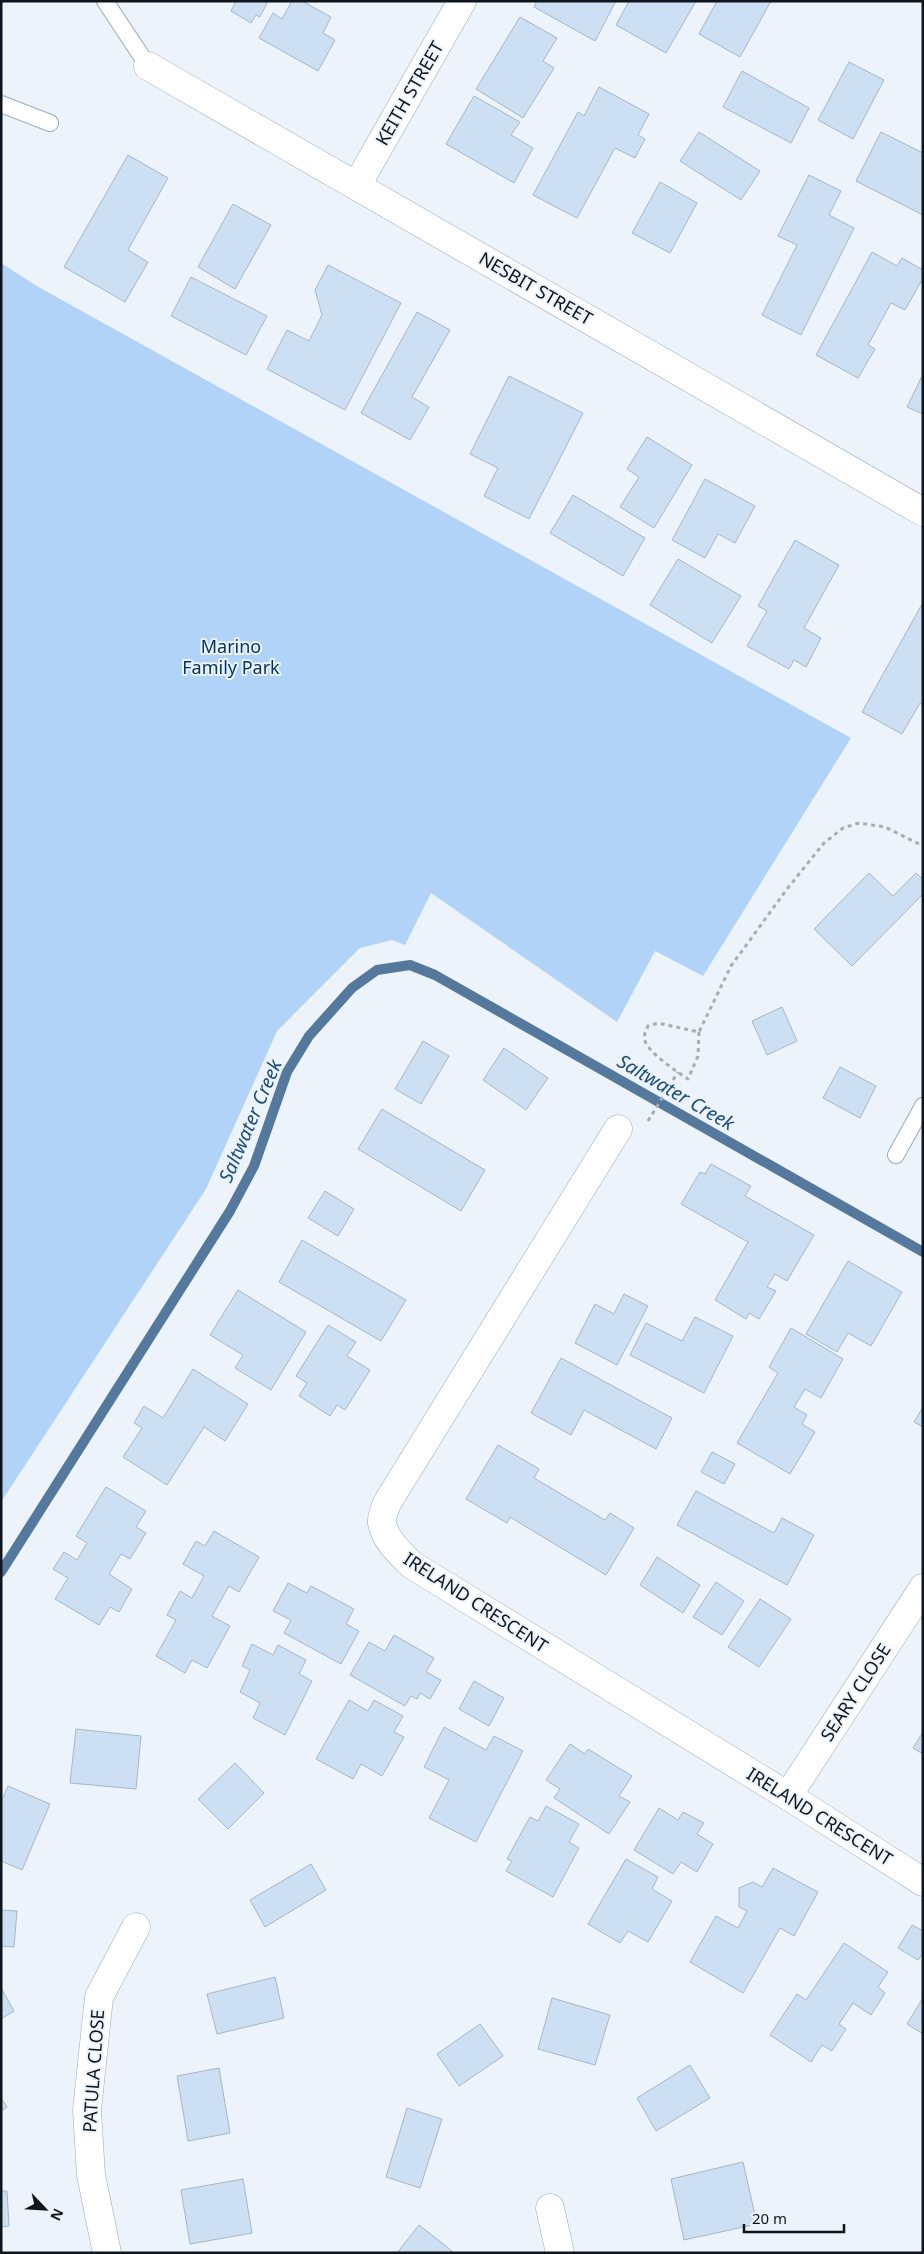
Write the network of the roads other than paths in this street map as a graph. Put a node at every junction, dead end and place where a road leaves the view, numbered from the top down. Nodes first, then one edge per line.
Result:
1 (104, 1) edge
2 (462, 1) edge
3 (148, 66) joint
4 (1, 104) edge
5 (50, 123) dead end
6 (357, 184) junction
7 (923, 512) edge
8 (923, 1106) edge
9 (618, 1129) dead end
10 (896, 1155) dead end
11 (923, 1588) edge
12 (788, 1796) junction
13 (923, 1882) edge
14 (136, 1927) dead end
15 (550, 2208) dead end
16 (107, 2253) edge
17 (560, 2253) edge

1 - 3 lane
2 - 6 street, KEITH STREET
3 - 6 street, NESBIT STREET
4 - 5 lane
6 - 7 street, NESBIT STREET
8 - 10 lane
9 - 12 street, IRELAND CRESCENT
11 - 12 street, SEARY CLOSE
12 - 13 street, IRELAND CRESCENT
14 - 16 street, PATULA CLOSE
15 - 17 street

